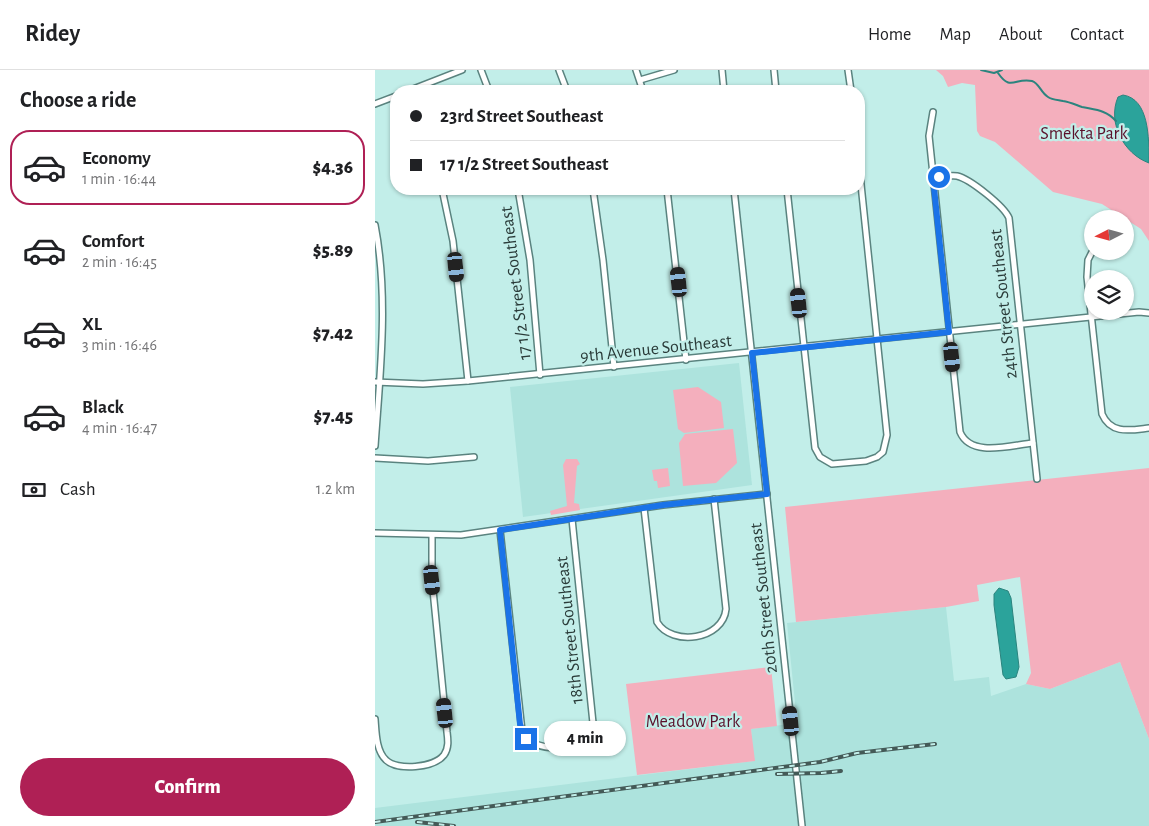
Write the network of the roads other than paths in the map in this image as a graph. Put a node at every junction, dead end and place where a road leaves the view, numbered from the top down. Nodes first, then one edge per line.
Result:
1 (462, 70) edge
2 (481, 70) edge
3 (559, 70) edge
4 (636, 70) edge
5 (674, 70) edge
6 (722, 70) edge
7 (774, 70) edge
8 (848, 70) edge
9 (640, 80) junction
10 (424, 85) edge
11 (487, 85) edge
12 (565, 85) edge
13 (641, 85) edge
14 (723, 85) edge
15 (776, 85) edge
16 (850, 85) edge
17 (390, 98) edge
18 (375, 104) edge
19 (933, 112) dead end
20 (933, 178) junction
21 (443, 195) edge
22 (519, 195) edge
23 (594, 195) edge
24 (668, 195) edge
25 (735, 195) edge
26 (788, 195) edge
27 (862, 195) edge
28 (375, 225) edge
29 (1149, 313) edge
30 (1134, 314) edge
31 (1084, 318) edge
32 (1092, 320) edge
33 (1021, 325) junction
34 (949, 332) junction
35 (878, 340) junction
36 (804, 347) junction
37 (752, 353) junction
38 (687, 360) junction
39 (614, 367) junction
40 (540, 374) junction
41 (468, 381) junction
42 (377, 382) edge
43 (1149, 428) edge
44 (1033, 443) junction
45 (375, 446) edge
46 (474, 457) dead end
47 (375, 458) edge
48 (1037, 480) dead end
49 (767, 494) junction
50 (714, 499) junction
51 (644, 508) junction
52 (572, 519) junction
53 (500, 530) junction
54 (375, 533) edge
55 (432, 536) junction
56 (375, 719) edge
57 (802, 826) edge

1 - 10 street
2 - 11 street
3 - 12 street
4 - 9 street
5 - 9 street
6 - 14 street
7 - 15 street
8 - 16 street
9 - 13 street
17 - 18 street
19 - 20 street
20 - 33 street, 24th Street Southeast
20 - 34 street
21 - 41 street
22 - 40 street, 17 1/2 Street Southeast
23 - 39 street
24 - 38 street
25 - 37 street, 20th Street Southeast
26 - 36 street
27 - 35 street
28 - 42 street
29 - 30 street, 9th Avenue Southeast
31 - 33 street, 9th Avenue Southeast
32 - 43 street
33 - 34 street, 9th Avenue Southeast
33 - 44 street, 24th Street Southeast
34 - 35 street, 9th Avenue Southeast
34 - 44 street
35 - 36 street, 9th Avenue Southeast
35 - 36 street
36 - 37 street, 9th Avenue Southeast
37 - 38 street, 9th Avenue Southeast
37 - 49 street, 20th Street Southeast
38 - 39 street, 9th Avenue Southeast
39 - 40 street, 9th Avenue Southeast
40 - 41 street, 9th Avenue Southeast
41 - 42 street, 9th Avenue Southeast
42 - 45 street
44 - 48 street, 24th Street Southeast
46 - 47 street
49 - 50 street
49 - 57 street, 20th Street Southeast
50 - 51 street
50 - 51 street
51 - 52 street
52 - 53 street
52 - 53 street, 18th Street Southeast
53 - 55 street
54 - 55 street
55 - 56 street

